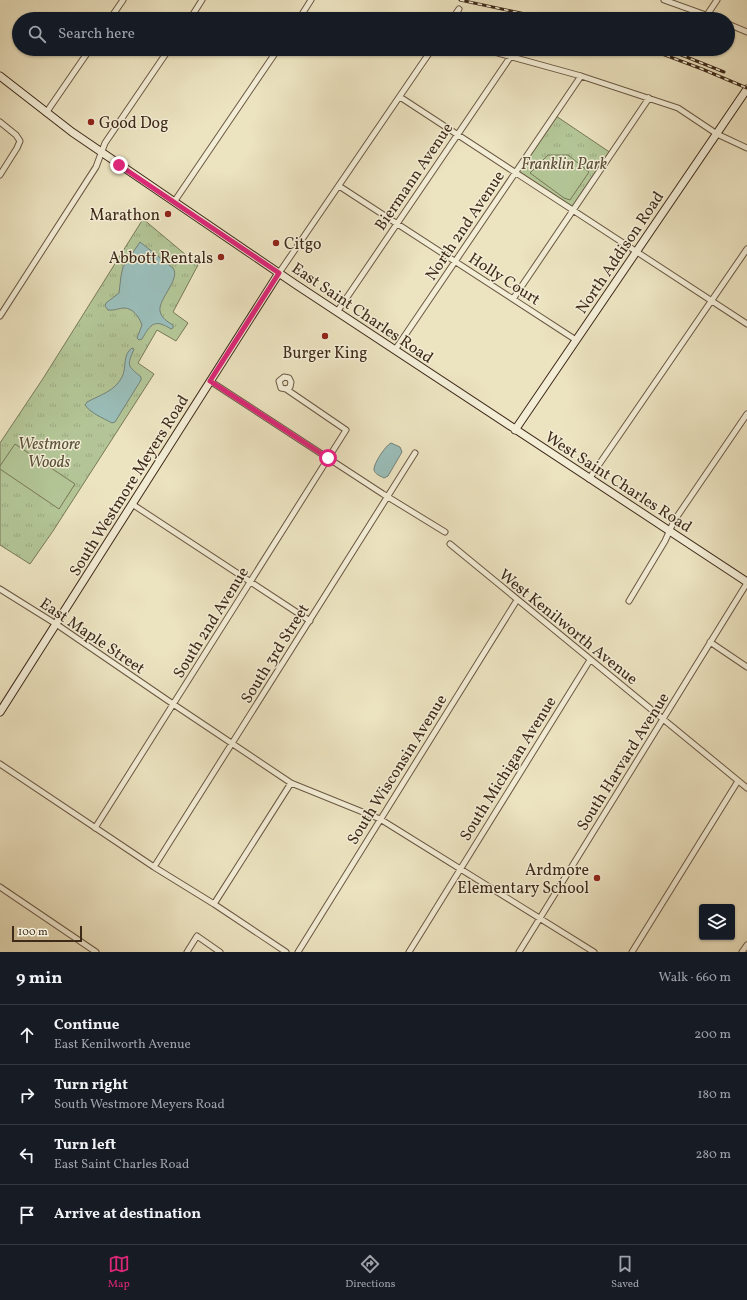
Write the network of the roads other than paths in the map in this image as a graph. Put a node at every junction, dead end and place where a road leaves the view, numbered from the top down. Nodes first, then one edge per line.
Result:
1 (123, 0) edge
2 (202, 0) edge
3 (312, 0) edge
4 (664, 0) edge
5 (717, 0) edge
6 (459, 9) dead end
7 (115, 12) edge
8 (194, 12) edge
9 (303, 12) edge
10 (457, 12) edge
11 (698, 12) edge
12 (709, 12) edge
13 (735, 27) edge
14 (747, 32) edge
15 (85, 56) edge
16 (164, 56) edge
17 (273, 56) edge
18 (427, 56) edge
19 (511, 56) joint
20 (0, 76) edge
21 (581, 76) junction
22 (747, 89) edge
23 (400, 97) junction
24 (649, 98) junction
25 (46, 113) junction
26 (0, 122) edge
27 (457, 134) junction
28 (717, 134) junction
29 (747, 148) edge
30 (101, 153) junction
31 (515, 172) junction
32 (0, 175) edge
33 (339, 186) junction
34 (174, 202) junction
35 (573, 210) junction
36 (397, 223) junction
37 (747, 249) edge
38 (636, 252) junction
39 (455, 261) junction
40 (279, 273) junction
41 (513, 299) junction
42 (711, 301) junction
43 (337, 312) junction
44 (0, 316) edge
45 (747, 324) edge
46 (576, 340) junction
47 (395, 350) junction
48 (210, 381) junction
49 (286, 389) dead end
50 (476, 403) joint
51 (747, 414) edge
52 (515, 430) junction
53 (415, 453) dead end
54 (328, 458) junction
55 (589, 479) junction
56 (388, 497) junction
57 (132, 504) junction
58 (445, 532) dead end
59 (670, 532) junction
60 (450, 544) dead end
61 (250, 582) junction
62 (747, 583) edge
63 (0, 589) edge
64 (517, 600) junction
65 (629, 600) dead end
66 (310, 621) junction
67 (56, 624) junction
68 (710, 642) junction
69 (590, 660) junction
70 (747, 667) edge
71 (173, 704) junction
72 (0, 712) edge
73 (663, 719) junction
74 (232, 743) junction
75 (0, 764) edge
76 (738, 781) junction
77 (291, 783) junction
78 (747, 788) edge
79 (380, 819) junction
80 (95, 828) junction
81 (154, 867) junction
82 (460, 869) junction
83 (0, 887) edge
84 (214, 904) junction
85 (540, 918) junction
86 (747, 945) edge
87 (96, 952) edge
88 (187, 952) edge
89 (220, 952) edge
90 (286, 952) edge
91 (298, 952) edge
92 (409, 952) edge
93 (519, 952) edge
94 (594, 952) edge
95 (632, 952) edge
96 (742, 952) edge

1 - 7 street
2 - 8 street
3 - 9 street
4 - 11 street
5 - 12 street
6 - 10 street
13 - 14 street
15 - 25 street
16 - 30 street
17 - 34 street
18 - 23 street
19 - 21 street
19 - 27 street, Biermann Avenue
20 - 25 street, East Saint Charles Road
21 - 24 street
21 - 31 street, North 2nd Avenue
22 - 28 street, North Addison Road
23 - 27 street
23 - 33 street
24 - 28 street
24 - 35 street
25 - 30 street, East Saint Charles Road
26 - 32 street
27 - 31 street
27 - 36 street, Biermann Avenue
28 - 29 street
28 - 38 street, North Addison Road
30 - 34 street, East Saint Charles Road
30 - 44 street
31 - 35 street
31 - 39 street, North 2nd Avenue
33 - 36 street, Holly Court
33 - 40 street
34 - 40 street, East Saint Charles Road
35 - 38 street
35 - 41 street
36 - 39 street, Holly Court
36 - 43 street, Biermann Avenue
37 - 42 street
38 - 42 street
38 - 46 street, North Addison Road
39 - 41 street, Holly Court
39 - 47 street, North 2nd Avenue
40 - 43 street, East Saint Charles Road
40 - 48 street, South Westmore Meyers Road
41 - 46 street, Holly Court
42 - 45 street
42 - 55 street
43 - 47 street, East Saint Charles Road
46 - 52 street, North Addison Road
47 - 50 street, East Saint Charles Road
48 - 54 street
48 - 57 street, South Westmore Meyers Road
49 - 54 street, South 2nd Avenue
50 - 52 street, West Saint Charles Road
51 - 59 street
52 - 55 street, West Saint Charles Road
53 - 56 street, South 3rd Street
54 - 56 street
54 - 61 street, South 2nd Avenue
55 - 59 street, West Saint Charles Road
56 - 58 street
56 - 66 street, South 3rd Street
57 - 61 street
57 - 67 street, South Westmore Meyers Road
59 - 62 street, West Saint Charles Road
59 - 65 street
60 - 64 street, West Kenilworth Avenue
61 - 66 street
61 - 71 street, South 2nd Avenue
62 - 68 street, South Harvard Avenue
63 - 67 street, East Maple Street
64 - 69 street, West Kenilworth Avenue
64 - 79 street, South Wisconsin Avenue
66 - 74 street, South 3rd Street
67 - 71 street, East Maple Street
67 - 72 street, South Westmore Meyers Road
68 - 70 street
68 - 73 street, South Harvard Avenue
69 - 73 street, West Kenilworth Avenue
69 - 82 street, South Michigan Avenue
71 - 74 street, East Maple Street
71 - 80 street, South 2nd Avenue
73 - 76 street, West Kenilworth Avenue
73 - 85 street, South Harvard Avenue
74 - 77 street, East Maple Street
74 - 81 street, South 3rd Street
75 - 80 street
76 - 78 street, West Kenilworth Avenue
76 - 95 street
77 - 79 street, East Maple Street
77 - 84 street
79 - 82 street, East Maple Street
79 - 91 street, South Wisconsin Avenue
80 - 81 street
81 - 84 street
82 - 85 street, East Maple Street
82 - 92 street, South Michigan Avenue
83 - 87 street
84 - 90 street
85 - 93 street, South Harvard Avenue
85 - 94 street, East Maple Street
86 - 96 street
88 - 89 street

